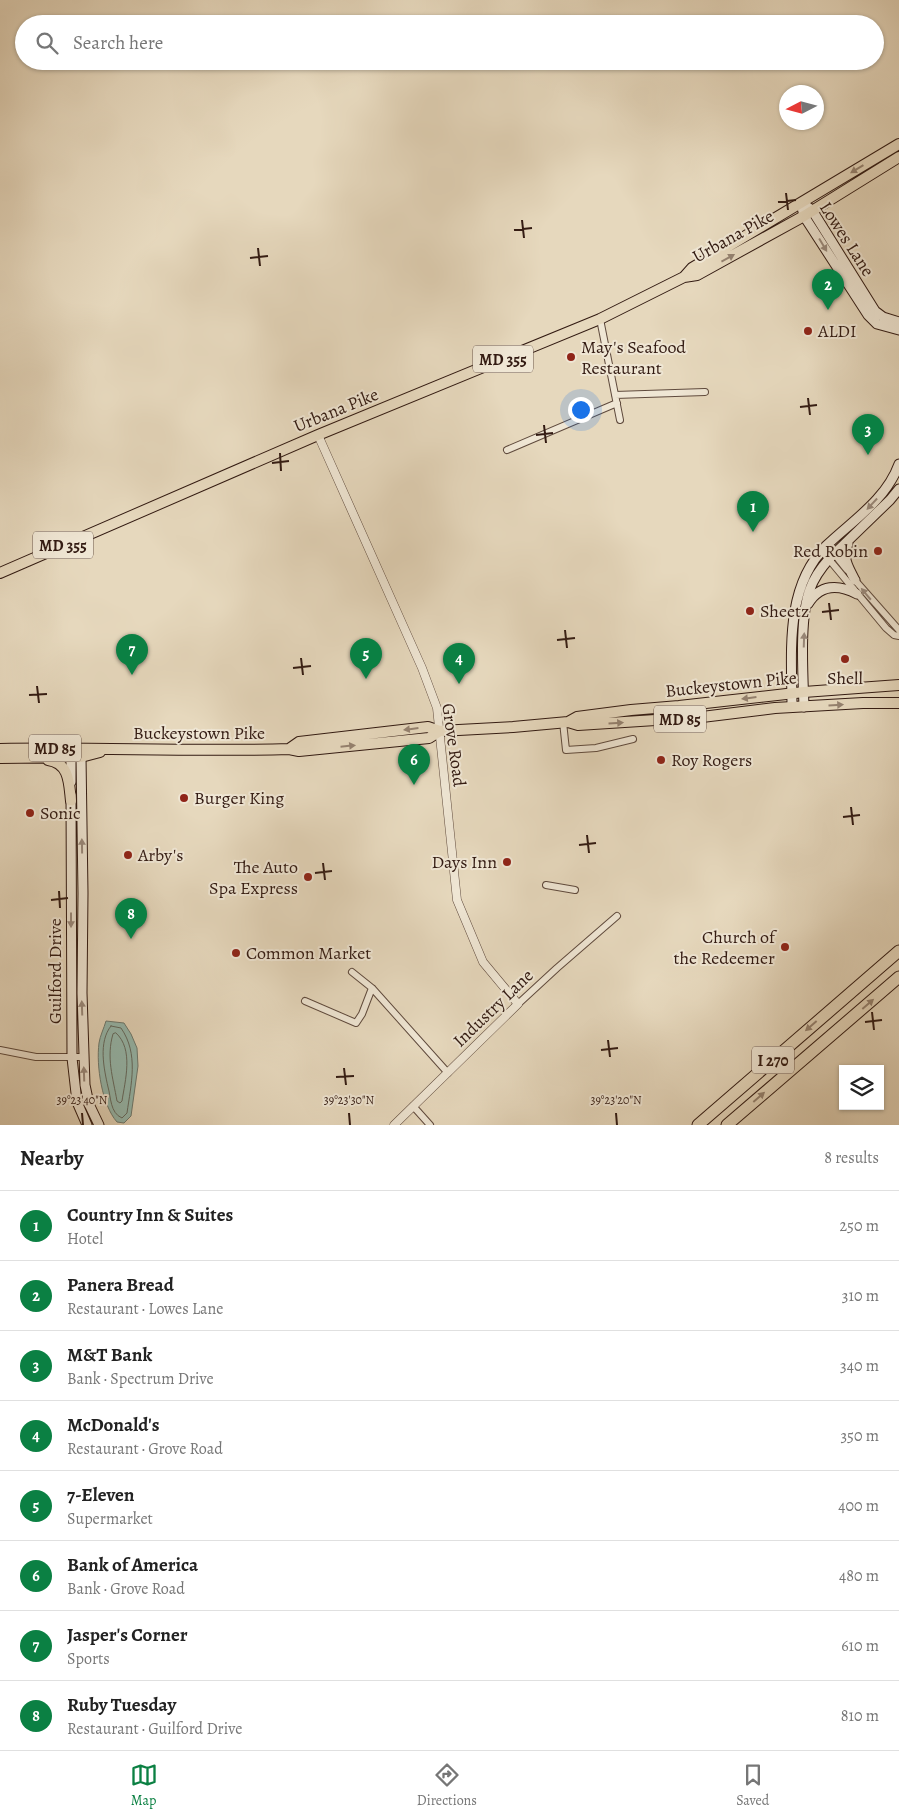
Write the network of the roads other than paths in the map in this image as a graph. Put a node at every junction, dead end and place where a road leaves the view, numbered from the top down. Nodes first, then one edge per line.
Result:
1 (899, 144) edge
2 (899, 156) edge
3 (802, 203) junction
4 (808, 213) junction
5 (684, 277) junction
6 (600, 319) junction
7 (899, 322) edge
8 (899, 330) edge
9 (705, 392) dead end
10 (615, 395) junction
11 (617, 403) junction
12 (620, 420) dead end
13 (318, 435) junction
14 (507, 450) dead end
15 (899, 464) edge
16 (899, 489) edge
17 (850, 539) junction
18 (824, 548) junction
19 (831, 557) junction
20 (0, 573) edge
21 (855, 580) junction
22 (857, 594) junction
23 (806, 609) junction
24 (899, 630) edge
25 (899, 636) edge
26 (899, 685) edge
27 (804, 692) junction
28 (792, 693) junction
29 (899, 703) edge
30 (792, 707) junction
31 (804, 707) junction
32 (566, 722) junction
33 (440, 731) junction
34 (633, 739) dead end
35 (0, 749) edge
36 (76, 753) junction
37 (25, 757) junction
38 (0, 758) edge
39 (71, 801) junction
40 (546, 885) dead end
41 (575, 890) dead end
42 (617, 916) dead end
43 (899, 952) edge
44 (352, 972) dead end
45 (899, 977) edge
46 (372, 988) junction
47 (305, 1001) dead end
48 (518, 1004) junction
49 (0, 1050) edge
50 (84, 1057) junction
51 (72, 1058) junction
52 (448, 1073) junction
53 (413, 1106) junction
54 (87, 1125) edge
55 (98, 1125) edge
56 (394, 1125) edge
57 (430, 1125) edge
58 (698, 1125) edge
59 (727, 1125) edge

1 -> 3 main road, Urbana Pike / MD 355
2 - 4 main road, Urbana Pike / MD 355
3 - 4 main road, Lowes Lane
3 - 5 main road, Urbana Pike / MD 355
5 -> 4 main road, Urbana Pike / MD 355
4 - 7 main road, Lowes Lane
4 -> 8 main road, Lowes Lane
5 - 6 main road, Urbana Pike / MD 355
6 - 10 street
6 - 13 main road, Urbana Pike / MD 355
9 - 10 street
10 - 11 street
11 - 12 street
11 - 14 street
13 - 20 main road, Urbana Pike / MD 355
13 - 33 street, Grove Road
15 -> 18 main road
16 - 17 main road
17 - 19 main road
17 - 21 main road
18 - 19 street
18 - 28 main road
19 - 21 street
19 - 22 street
19 - 23 main road
24 -> 21 street
22 - 23 main road
22 - 25 street
27 -> 23 main road
26 - 27 main road, Buckeystown Pike / MD 85
27 - 28 main road, Buckeystown Pike / MD 85
27 - 31 main road
28 - 30 main road
28 -> 32 main road, Buckeystown Pike / MD 85
31 -> 29 main road, Buckeystown Pike / MD 85
30 - 31 main road, Buckeystown Pike / MD 85
32 -> 30 main road, Buckeystown Pike / MD 85
32 - 33 main road, Buckeystown Pike / MD 85
32 - 34 street
33 - 36 main road, Buckeystown Pike / MD 85
33 - 48 street, Grove Road
35 - 36 main road, Buckeystown Pike / MD 85
36 - 37 main road, Buckeystown Pike / MD 85
36 - 39 main road, Guilford Drive
50 -> 36 main road, Guilford Drive
37 - 38 main road, Buckeystown Pike / MD 85
37 - 39 main road
39 -> 51 main road, Guilford Drive
40 - 41 street
42 - 48 street, Industry Lane
43 -> 58 highway, I 270
44 - 46 street
59 -> 45 highway, I 270
46 - 47 street
46 - 52 street
48 - 52 street, Industry Lane
49 - 51 street
50 - 51 street
55 -> 50 main road, Guilford Drive
51 - 54 main road, Guilford Drive
52 - 53 street, Industry Lane
53 - 56 street, Industry Lane
53 - 57 street

